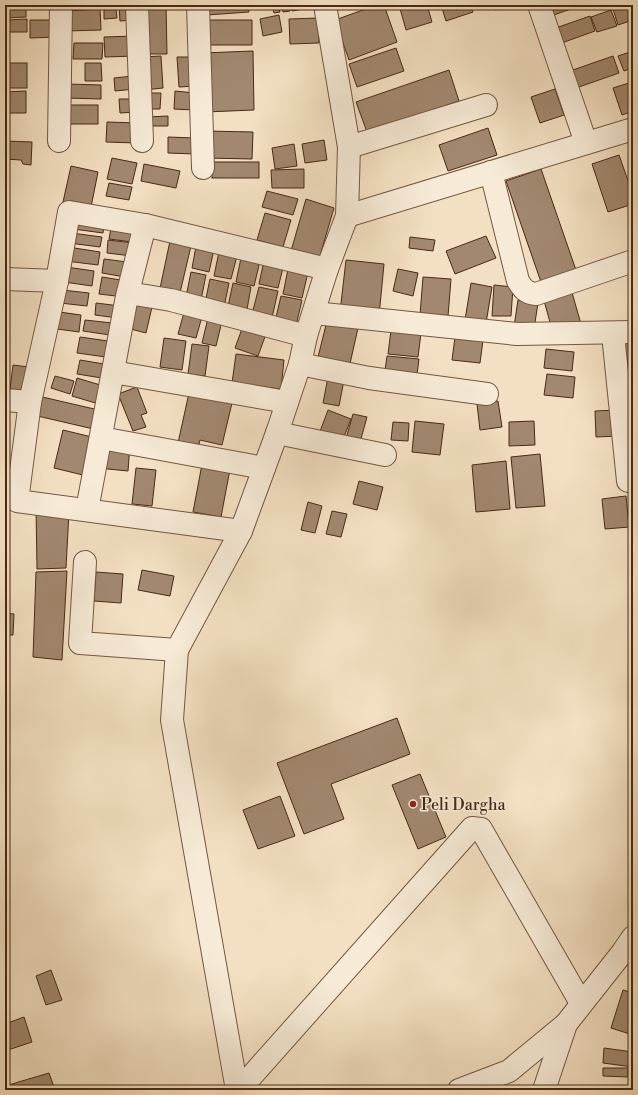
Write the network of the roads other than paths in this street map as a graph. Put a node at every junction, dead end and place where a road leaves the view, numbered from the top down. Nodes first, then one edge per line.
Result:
1 (61, 5) edge
2 (137, 5) edge
3 (198, 5) edge
4 (539, 5) edge
5 (329, 6) edge
6 (486, 105) dead end
7 (633, 129) edge
8 (59, 140) dead end
9 (142, 141) dead end
10 (586, 143) junction
11 (349, 147) junction
12 (203, 168) dead end
13 (491, 172) junction
14 (347, 216) junction
15 (145, 224) junction
16 (633, 261) edge
17 (327, 269) junction
18 (5, 279) edge
19 (57, 281) junction
20 (128, 293) junction
21 (314, 313) junction
22 (623, 333) edge
23 (306, 336) junction
24 (300, 364) junction
25 (113, 372) junction
26 (487, 394) dead end
27 (5, 400) edge
28 (30, 402) junction
29 (287, 402) junction
30 (277, 432) junction
31 (101, 438) junction
32 (385, 455) dead end
33 (264, 468) junction
34 (628, 481) dead end
35 (87, 510) junction
36 (241, 531) junction
37 (85, 562) dead end
38 (177, 650) junction
39 (633, 936) edge
40 (582, 1003) junction
41 (566, 1024) junction
42 (238, 1090) edge
43 (459, 1090) edge
44 (544, 1090) edge

1 - 8 street
2 - 9 street
3 - 12 street
4 - 10 street
5 - 11 street
6 - 11 street
7 - 10 street
10 - 13 street
11 - 14 street
13 - 14 street
13 - 16 street
14 - 17 street
15 - 17 street
15 - 19 street
15 - 20 street
17 - 21 street
18 - 19 street
19 - 28 street
20 - 23 street
20 - 25 street
21 - 22 street
21 - 23 street
22 - 34 street
23 - 24 street
24 - 26 street
24 - 29 street
25 - 29 street
25 - 31 street
27 - 28 street
28 - 35 street
29 - 30 street
30 - 32 street
30 - 33 street
31 - 33 street
31 - 35 street
33 - 36 street
35 - 36 street
36 - 38 street
37 - 38 street
38 - 42 street
39 - 40 street
40 - 41 street
40 - 42 street
41 - 43 street
41 - 44 street

